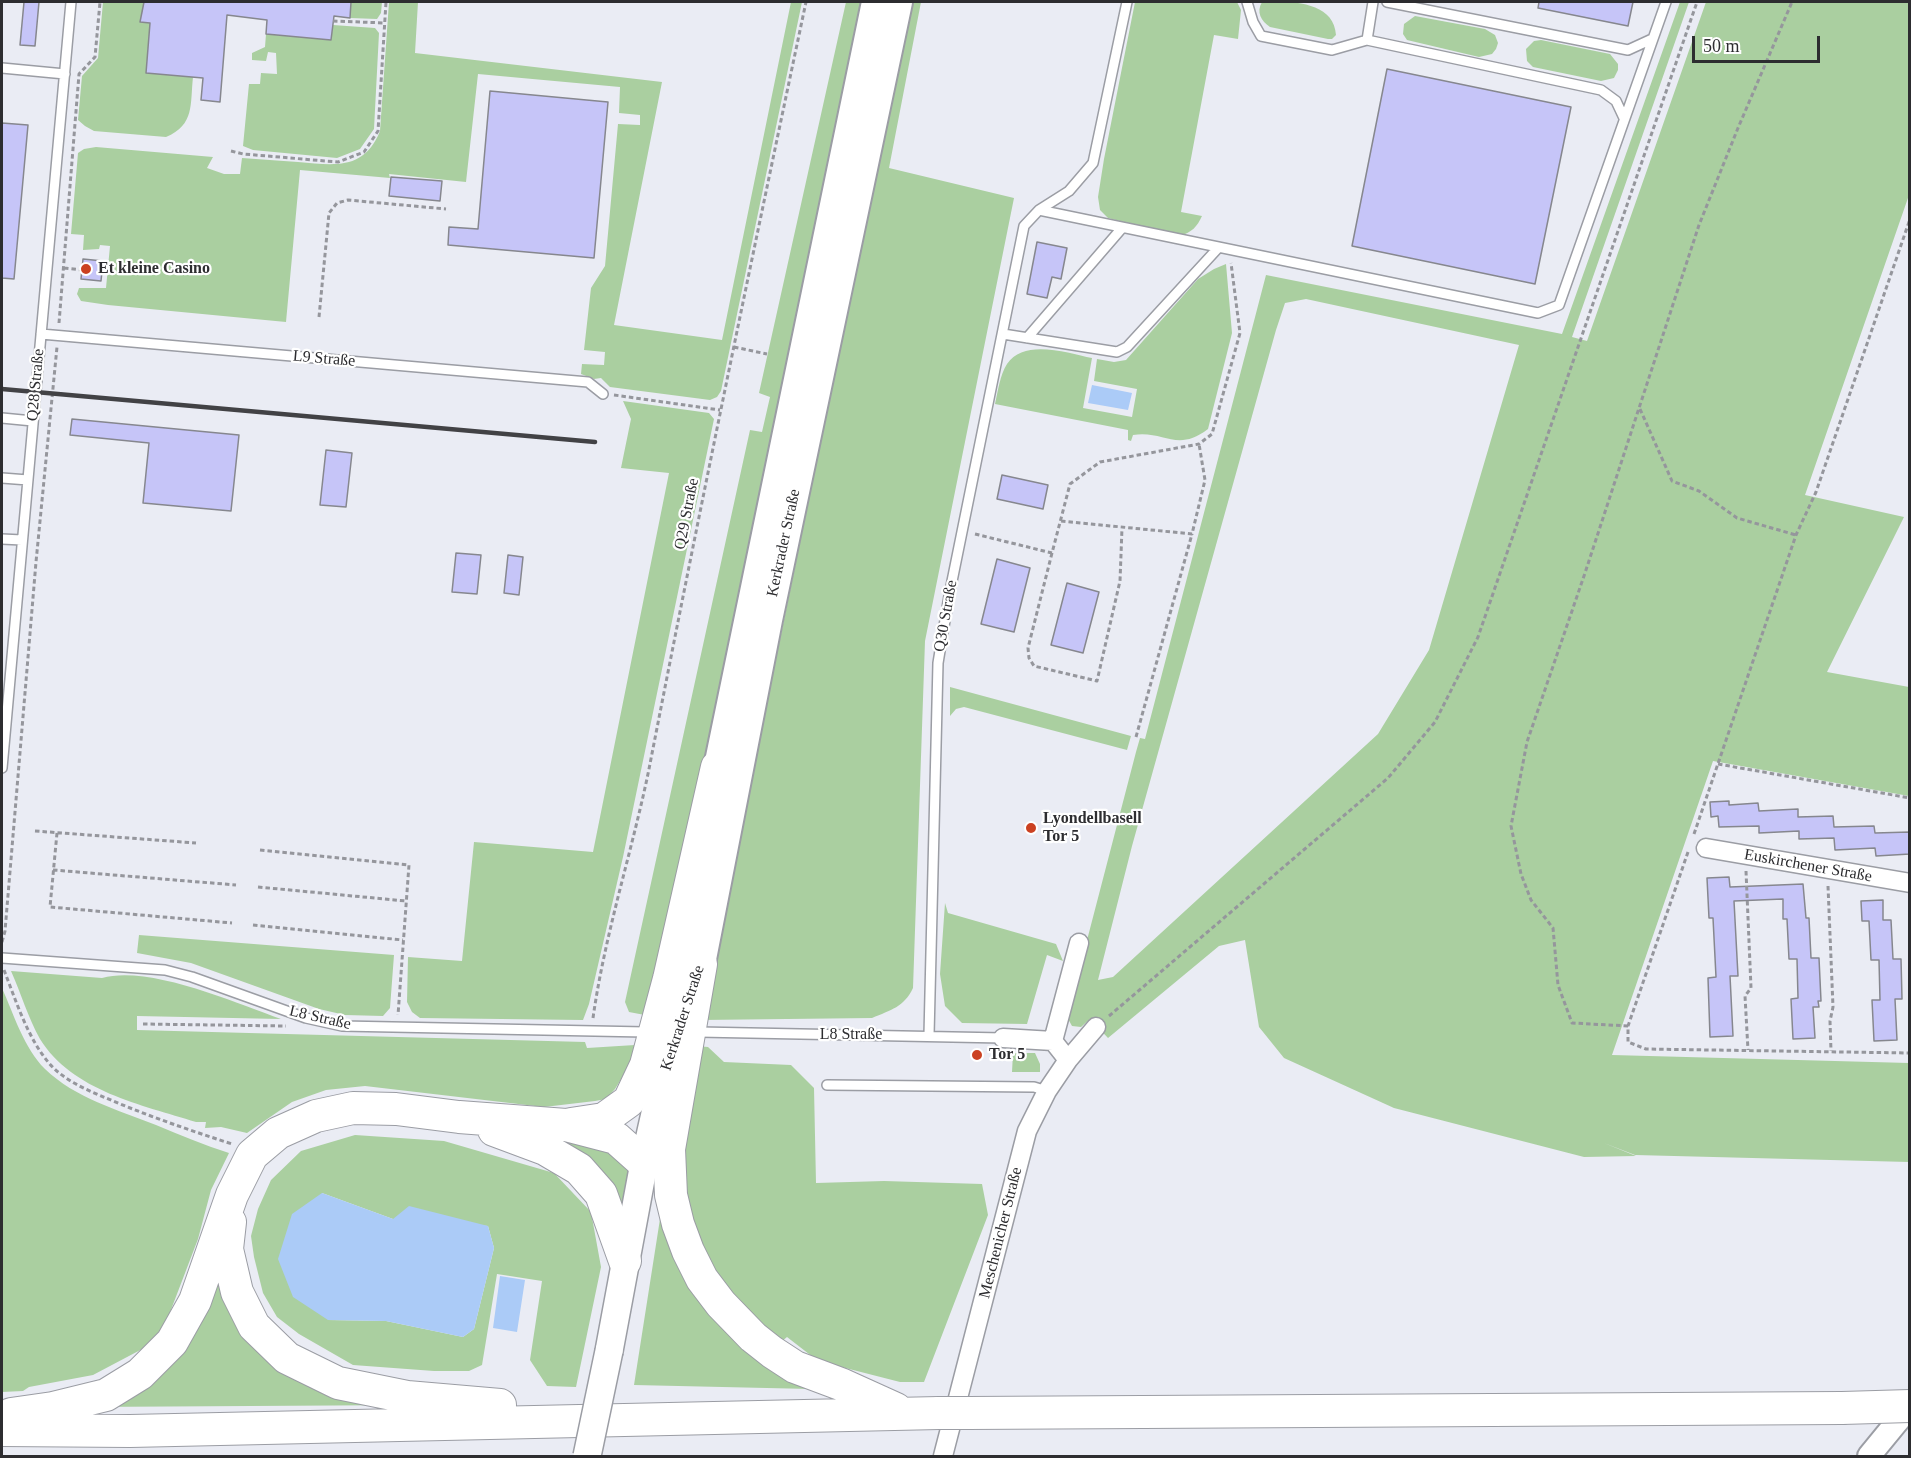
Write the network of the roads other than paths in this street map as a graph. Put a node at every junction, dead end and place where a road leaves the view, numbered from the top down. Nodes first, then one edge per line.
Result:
1 (71, 2) edge
2 (876, 2) edge
3 (898, 2) edge
4 (1127, 2) edge
5 (1247, 2) edge
6 (1373, 2) edge
7 (1387, 2) edge
8 (1665, 2) edge
9 (1652, 39) junction
10 (1367, 40) junction
11 (2, 68) edge
12 (65, 74) junction
13 (1624, 118) junction
14 (1039, 210) junction
15 (1122, 228) junction
16 (1219, 248) junction
17 (41, 334) junction
18 (1003, 334) junction
19 (1027, 338) junction
20 (603, 394) road end
21 (2, 418) edge
22 (33, 421) junction
23 (2, 478) edge
24 (28, 480) junction
25 (2, 538) edge
26 (22, 540) junction
27 (717, 767) junction
28 (2, 768) edge
29 (1706, 848) dead end
30 (1910, 883) edge
31 (1079, 943) dead end
32 (2, 961) edge
33 (701, 964) junction
34 (1096, 1027) road end
35 (645, 1032) dead end
36 (699, 1032) dead end
37 (929, 1035) junction
38 (1003, 1038) joint
39 (1053, 1041) junction
40 (1068, 1060) junction
41 (662, 1082) junction
42 (827, 1085) dead end
43 (1047, 1091) junction
44 (459, 1118) junction
45 (566, 1125) junction
46 (644, 1163) junction
47 (232, 1195) junction
48 (625, 1261) junction
49 (1910, 1406) edge
50 (905, 1413) junction
51 (2, 1416) edge
52 (659, 1418) junction
53 (2, 1430) edge
54 (587, 1456) edge
55 (943, 1456) edge
56 (1869, 1456) edge

1 - 12 lane, Q28 Straße
2 - 27 highway, Kerkrader Straße
3 - 33 highway, Kerkrader Straße
4 - 14 lane
5 - 10 lane
6 - 10 lane
7 - 9 lane
8 - 9 lane
9 - 13 lane
10 - 13 lane
11 - 12 lane
12 - 17 lane, Q28 Straße
13 - 16 lane
14 - 15 lane
14 - 18 lane, Q30 Straße
15 - 16 lane
15 - 19 lane
16 - 19 lane
17 - 20 lane, L9 Straße
17 - 22 lane, Q28 Straße
18 - 19 lane
18 - 37 lane, Q30 Straße
21 - 22 lane
22 - 24 lane, Q28 Straße
23 - 24 lane
24 - 26 lane, Q28 Straße
25 - 26 lane
26 - 28 lane, Q28 Straße
27 - 41 highway, Kerkrader Straße
27 - 45 highway
29 - 30 street, Euskirchener Straße
31 - 39 street
32 - 35 lane, L8 Straße
33 - 41 highway, Kerkrader Straße
33 - 50 highway
34 - 40 street, Meschenicher Straße
36 - 37 lane, L8 Straße
37 - 38 lane, L8 Straße
38 - 39 street
39 - 40 street
40 - 43 street, Meschenicher Straße
41 - 46 main road, Kerkrader Straße
42 - 43 lane
43 - 55 street, Meschenicher Straße
44 - 45 highway
44 - 47 highway
44 - 48 highway
45 - 46 highway
46 - 48 main road, Kerkrader Straße
47 - 51 highway
47 - 52 highway
48 - 54 main road, Kerkrader Straße, bridge
49 - 50 highway, bridge
49 - 56 street
50 - 52 highway
52 - 53 highway

